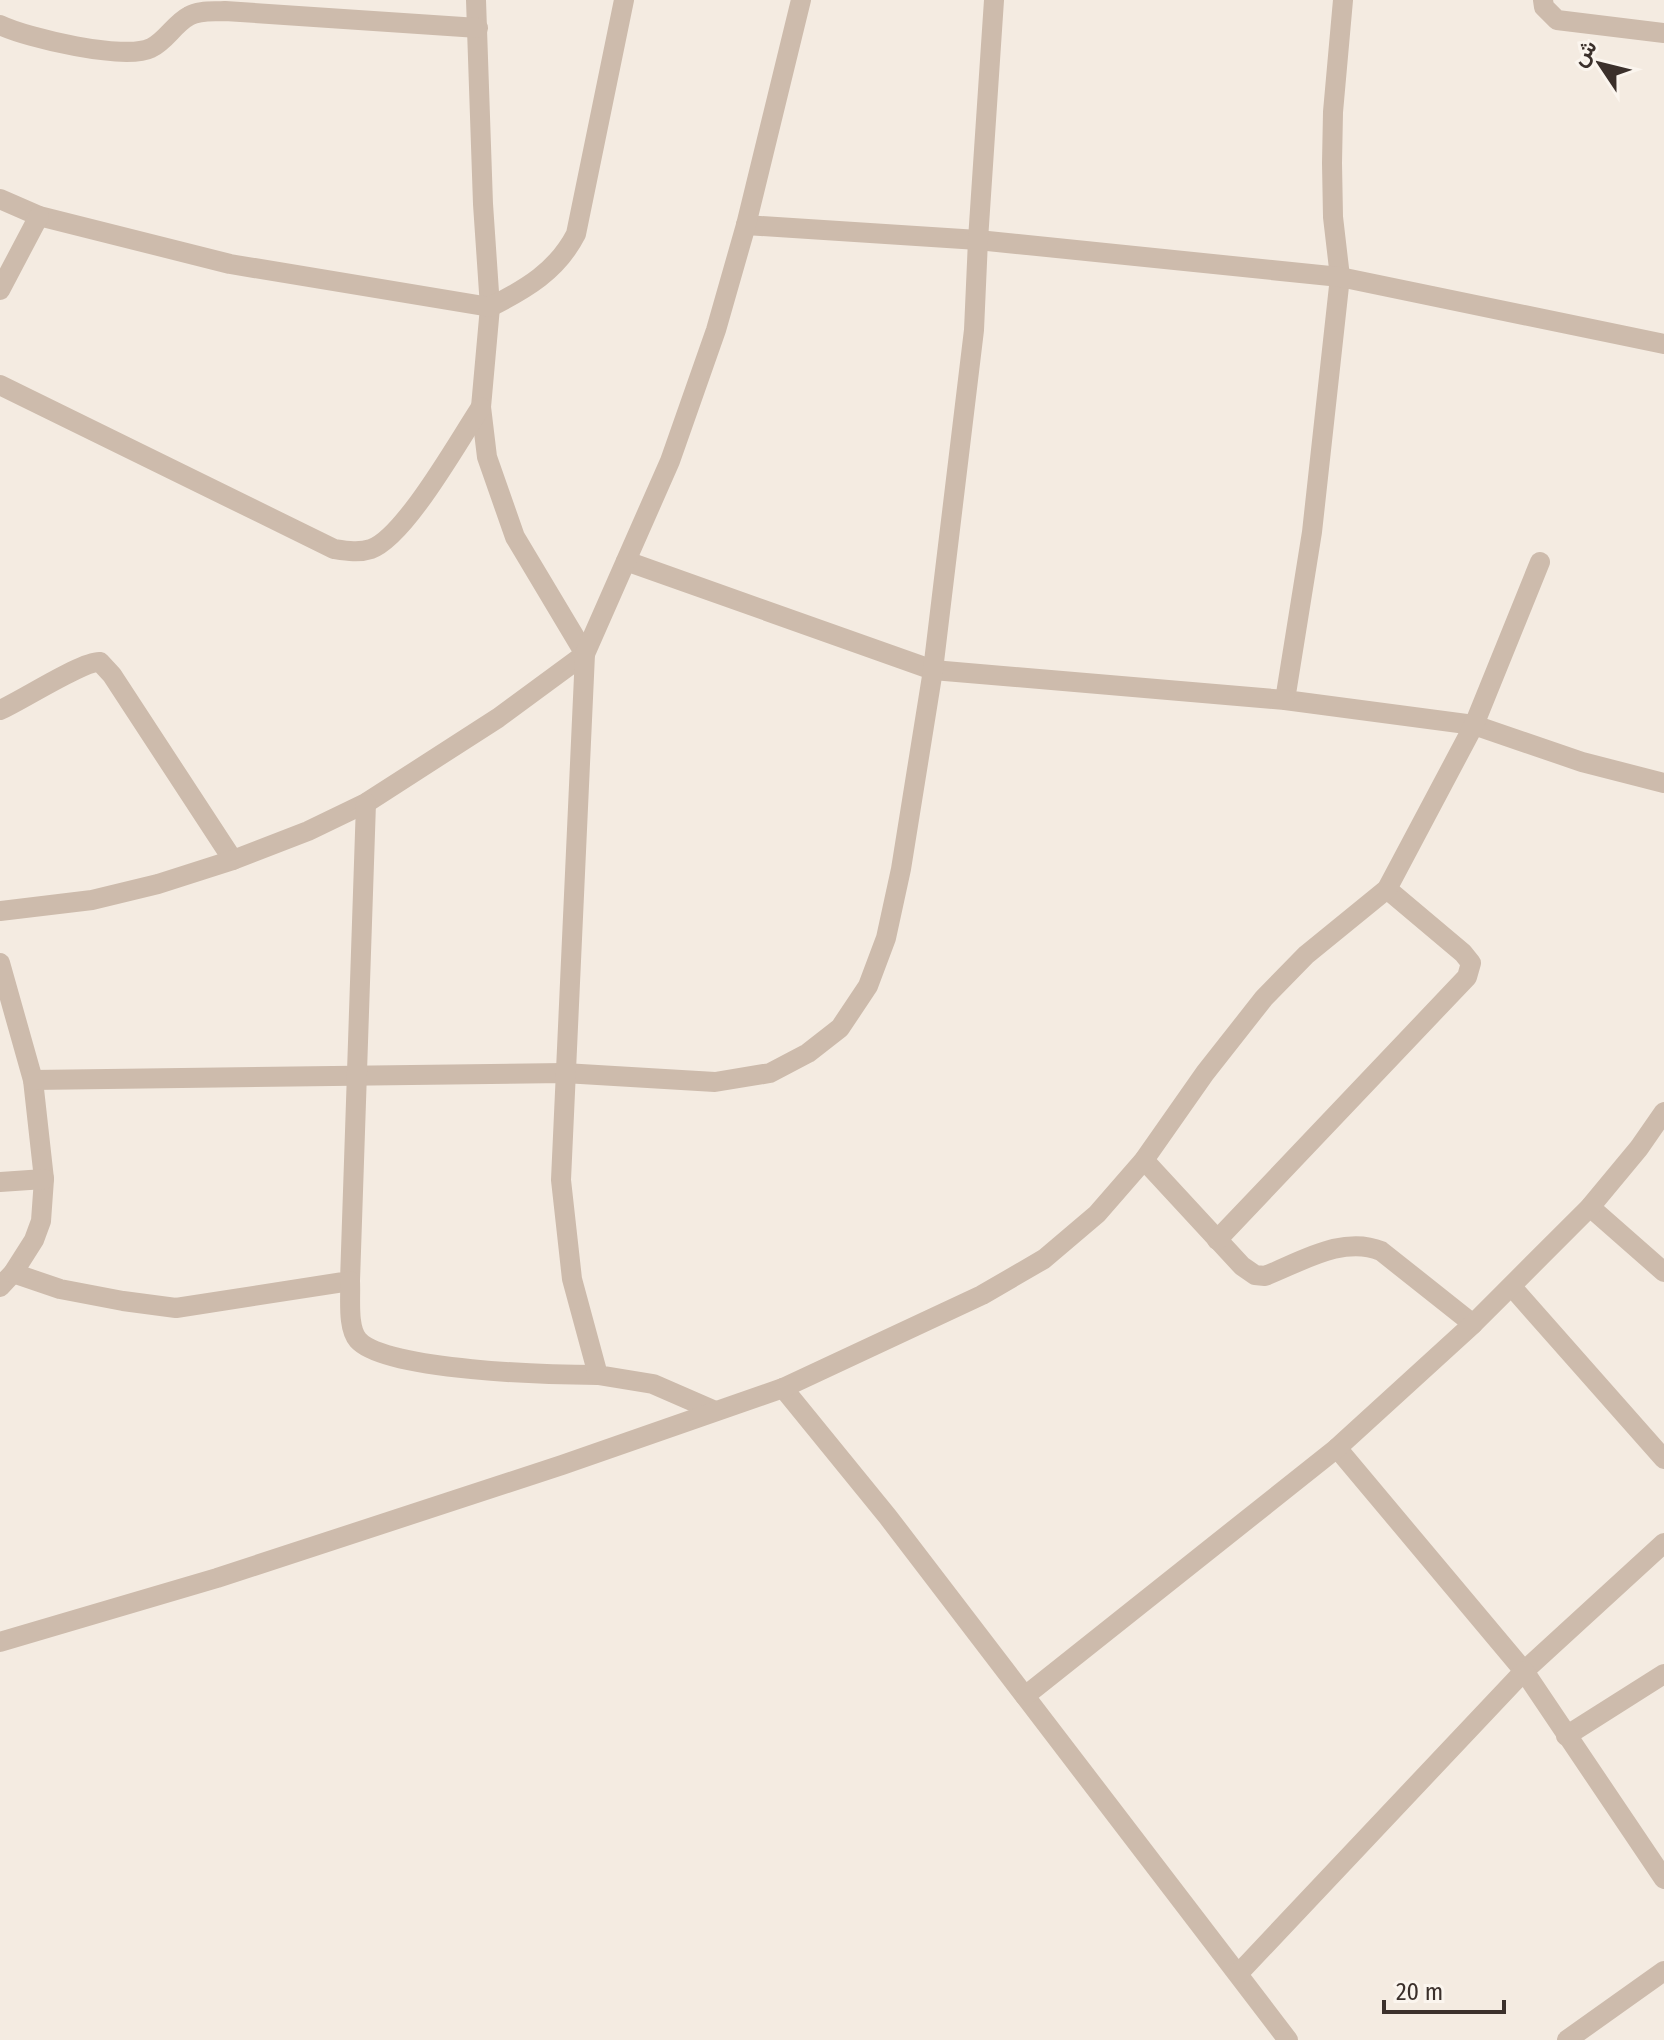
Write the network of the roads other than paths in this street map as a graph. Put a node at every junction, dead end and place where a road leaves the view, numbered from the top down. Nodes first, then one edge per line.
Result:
1 (476, 0) edge
2 (624, 0) edge
3 (801, 0) edge
4 (994, 0) edge
5 (1343, 0) edge
6 (1543, 0) edge
7 (0, 25) edge
8 (478, 28) junction
9 (1664, 33) edge
10 (0, 199) edge
11 (39, 216) junction
12 (746, 225) junction
13 (978, 240) junction
14 (1340, 277) junction
15 (0, 290) edge
16 (490, 307) junction
17 (1664, 344) edge
18 (0, 385) edge
19 (481, 407) junction
20 (626, 561) junction
21 (1540, 562) dead end
22 (585, 654) junction
23 (933, 670) junction
24 (1285, 700) junction
25 (0, 710) edge
26 (1474, 725) junction
27 (1664, 783) edge
28 (366, 803) junction
29 (233, 860) junction
30 (1387, 889) junction
31 (0, 911) edge
32 (0, 963) edge
33 (564, 1073) junction
34 (358, 1077) junction
35 (33, 1080) junction
36 (1664, 1112) edge
37 (1144, 1160) junction
38 (44, 1179) junction
39 (0, 1182) edge
40 (1590, 1207) junction
41 (1217, 1240) junction
42 (1664, 1272) edge
43 (6, 1280) edge
44 (350, 1281) junction
45 (1512, 1287) junction
46 (1473, 1324) junction
47 (598, 1375) junction
48 (783, 1388) junction
49 (715, 1411) junction
50 (1337, 1448) junction
51 (1664, 1459) edge
52 (1664, 1543) edge
53 (0, 1642) edge
54 (1524, 1671) junction
55 (1664, 1674) edge
56 (1025, 1696) junction
57 (1566, 1736) junction
58 (1664, 1879) edge
59 (1664, 1971) edge
60 (1239, 1973) junction
61 (1288, 2040) edge
62 (1567, 2040) edge

1 - 8 street
2 - 16 street
3 - 12 street
4 - 13 street
5 - 14 street
6 - 9 street
7 - 8 street
8 - 16 street
10 - 11 street
11 - 15 street
11 - 16 street
12 - 13 street
12 - 20 street
13 - 14 street
13 - 23 street
14 - 17 street
14 - 24 street
16 - 19 street
18 - 19 street
19 - 22 street
20 - 22 street
20 - 23 street
21 - 26 street
22 - 28 street
22 - 33 street
23 - 24 street
23 - 33 street
24 - 26 street
25 - 29 street
26 - 27 street
26 - 30 street
28 - 29 street
28 - 34 street
29 - 31 street
30 - 37 street
30 - 41 street
32 - 35 street
33 - 34 street
33 - 47 street
34 - 35 street
34 - 44 street
35 - 38 street
36 - 40 street
37 - 41 street
37 - 48 street
38 - 39 street
38 - 43 street
40 - 42 street
40 - 45 street
41 - 46 street
43 - 44 street
44 - 47 street
45 - 46 street
45 - 51 street
46 - 50 street
47 - 49 street
48 - 49 street
48 - 56 street
49 - 53 street
50 - 54 street
50 - 56 street
52 - 54 street
54 - 57 street
54 - 60 street
55 - 57 street
56 - 60 street
57 - 58 street
59 - 62 street
60 - 61 street

